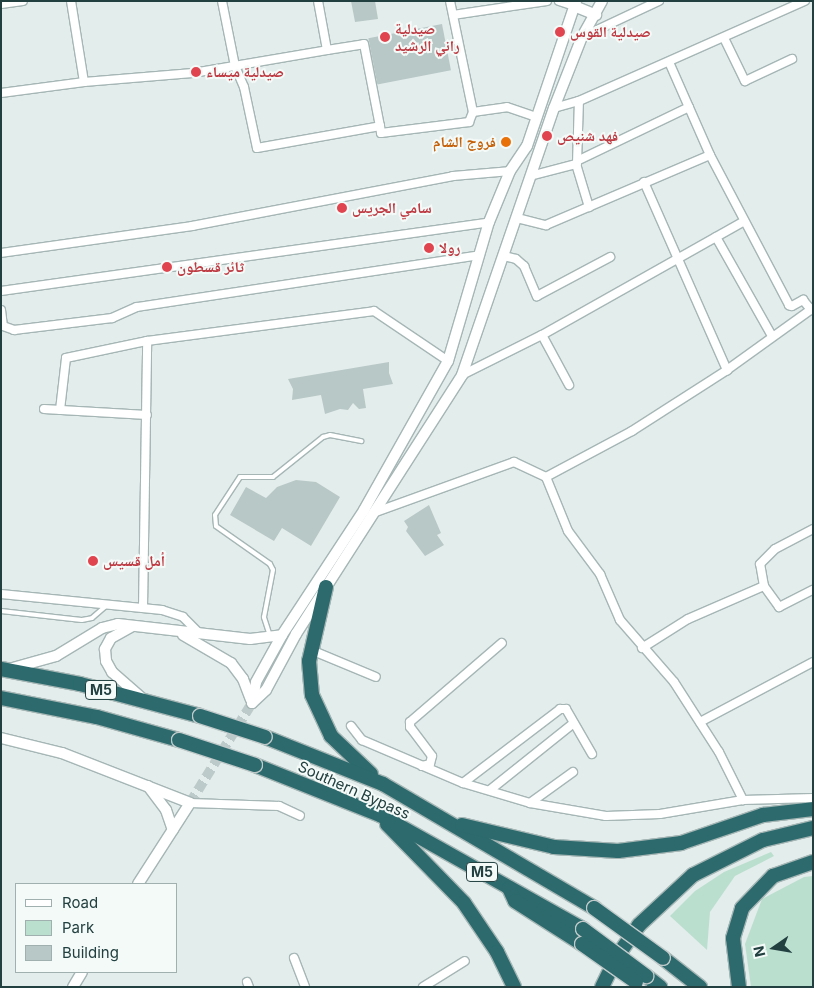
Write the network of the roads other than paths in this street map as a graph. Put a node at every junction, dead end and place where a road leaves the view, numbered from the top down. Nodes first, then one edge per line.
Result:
1 (23, 1) edge
2 (71, 1) edge
3 (222, 1) edge
4 (318, 1) edge
5 (450, 1) edge
6 (546, 1) edge
7 (559, 1) edge
8 (602, 1) edge
9 (659, 1) edge
10 (805, 1) edge
11 (1, 4) edge
12 (575, 4) edge
13 (453, 15) junction
14 (596, 15) junction
15 (582, 37) junction
16 (724, 38) junction
17 (327, 50) junction
18 (792, 59) dead end
19 (669, 62) junction
20 (235, 66) junction
21 (84, 82) junction
22 (1, 93) edge
23 (579, 101) junction
24 (689, 107) junction
25 (554, 108) junction
26 (473, 112) junction
27 (536, 117) junction
28 (380, 126) junction
29 (710, 155) junction
30 (578, 162) junction
31 (510, 171) junction
32 (530, 176) junction
33 (644, 182) junction
34 (589, 207) junction
35 (517, 218) junction
36 (489, 222) junction
37 (744, 222) junction
38 (716, 237) junction
39 (1, 253) edge
40 (479, 255) junction
41 (504, 256) junction
42 (610, 257) dead end
43 (679, 258) junction
44 (1, 290) edge
45 (812, 309) edge
46 (1, 310) edge
47 (458, 327) junction
48 (542, 335) junction
49 (475, 336) junction
50 (772, 336) junction
51 (147, 341) junction
52 (448, 360) junction
53 (727, 370) junction
54 (462, 375) junction
55 (569, 386) dead end
56 (44, 409) dead end
57 (60, 410) junction
58 (147, 415) junction
59 (361, 441) dead end
60 (546, 477) junction
61 (373, 513) junction
62 (813, 529) edge
63 (764, 586) junction
64 (326, 587) junction
65 (813, 590) edge
66 (1, 594) edge
67 (108, 604) junction
68 (143, 608) junction
69 (1, 611) edge
70 (134, 625) junction
71 (180, 634) junction
72 (200, 634) junction
73 (282, 635) junction
74 (271, 638) junction
75 (502, 643) dead end
76 (642, 648) junction
77 (311, 650) junction
78 (813, 662) edge
79 (3, 669) edge
80 (376, 676) dead end
81 (1, 700) edge
82 (147, 702) junction
83 (252, 703) junction
84 (700, 722) junction
85 (574, 723) junction
86 (351, 726) dead end
87 (1, 738) edge
88 (592, 754) dead end
89 (420, 766) junction
90 (573, 772) dead end
91 (463, 783) junction
92 (383, 784) junction
93 (147, 785) junction
94 (490, 790) junction
95 (813, 798) edge
96 (743, 800) junction
97 (190, 803) junction
98 (530, 803) junction
99 (813, 809) edge
100 (300, 816) dead end
101 (380, 816) junction
102 (455, 824) junction
103 (813, 828) edge
104 (173, 830) junction
105 (813, 862) edge
106 (139, 883) edge
107 (509, 887) junction
108 (294, 958) dead end
109 (465, 961) dead end
110 (81, 973) edge
111 (641, 982) edge
112 (73, 987) edge
113 (305, 987) edge
114 (423, 987) edge
115 (514, 987) edge
116 (602, 987) edge
117 (660, 987) edge
118 (700, 987) edge
119 (739, 987) edge

1 - 11 street
2 - 21 street
3 - 20 street
4 - 17 street
5 - 13 street
6 - 13 street
7 - 12 street
8 - 14 main road
9 - 15 street
10 - 16 street
12 - 14 main road
12 - 27 main road
13 - 26 street
14 - 15 main road
15 - 25 main road
16 - 18 street
16 - 19 street
17 - 20 street
17 - 28 street
19 - 23 street
19 - 24 street
20 - 21 street
20 - 28 street
21 - 22 street
23 - 25 street
23 - 30 street
24 - 29 street
24 - 30 street
25 - 32 main road
26 - 27 street
26 - 28 street
27 - 31 main road
29 - 33 street
29 - 37 street
30 - 32 street
30 - 34 street
31 - 36 main road
31 - 39 street
32 - 35 main road
33 - 34 street
33 - 43 street
34 - 35 street
35 - 41 main road
36 - 40 main road
36 - 44 street
37 - 38 street
37 - 45 street
38 - 43 street
38 - 50 street
40 - 46 street
40 - 47 main road
41 - 42 street
41 - 49 main road
43 - 48 street
43 - 53 street
45 - 50 street
47 - 49 main road
47 - 52 main road
48 - 54 street
48 - 55 street
49 - 54 main road
50 - 53 street
51 - 52 street
51 - 57 street
51 - 58 street
52 - 73 main road
53 - 60 street
54 - 61 main road
56 - 57 street
57 - 58 street
58 - 68 street
59 - 74 lane
60 - 61 street
60 - 76 street
61 - 64 main road
62 - 63 street
63 - 65 street
63 - 76 street
64 - 77 highway
64 - 83 main road
66 - 67 street
67 - 68 street
67 - 69 lane
68 - 72 street
70 - 71 main road
70 - 79 main road, Southern Bypass
70 - 82 main road, Southern Bypass
71 - 72 main road
71 - 83 main road
72 - 74 main road
73 - 74 main road
73 - 83 main road
75 - 89 street
76 - 84 street
77 - 80 street
77 - 92 highway
78 - 84 street
79 - 82 highway, Southern Bypass / M5
81 - 101 highway, Southern Bypass / M5, bridge
82 - 92 highway, Southern Bypass / M5, bridge
84 - 96 street
85 - 88 street
85 - 91 street
85 - 94 street
86 - 89 street
87 - 93 main road
89 - 91 street
90 - 98 street
91 - 94 street
92 - 102 highway, Southern Bypass / M5
93 - 97 main road
93 - 104 main road
94 - 98 street
95 - 96 street
96 - 98 street
97 - 100 street
97 - 104 main road
99 - 102 highway
101 - 107 highway, Southern Bypass / M5
101 - 115 highway
102 - 118 highway, Southern Bypass / M5, bridge
103 - 116 highway
104 - 106 main road
105 - 119 highway
107 - 111 highway, Southern Bypass / M5, bridge
107 - 111 highway, bridge
108 - 113 street
109 - 114 street
110 - 112 main road
111 - 117 highway, Southern Bypass / M5

